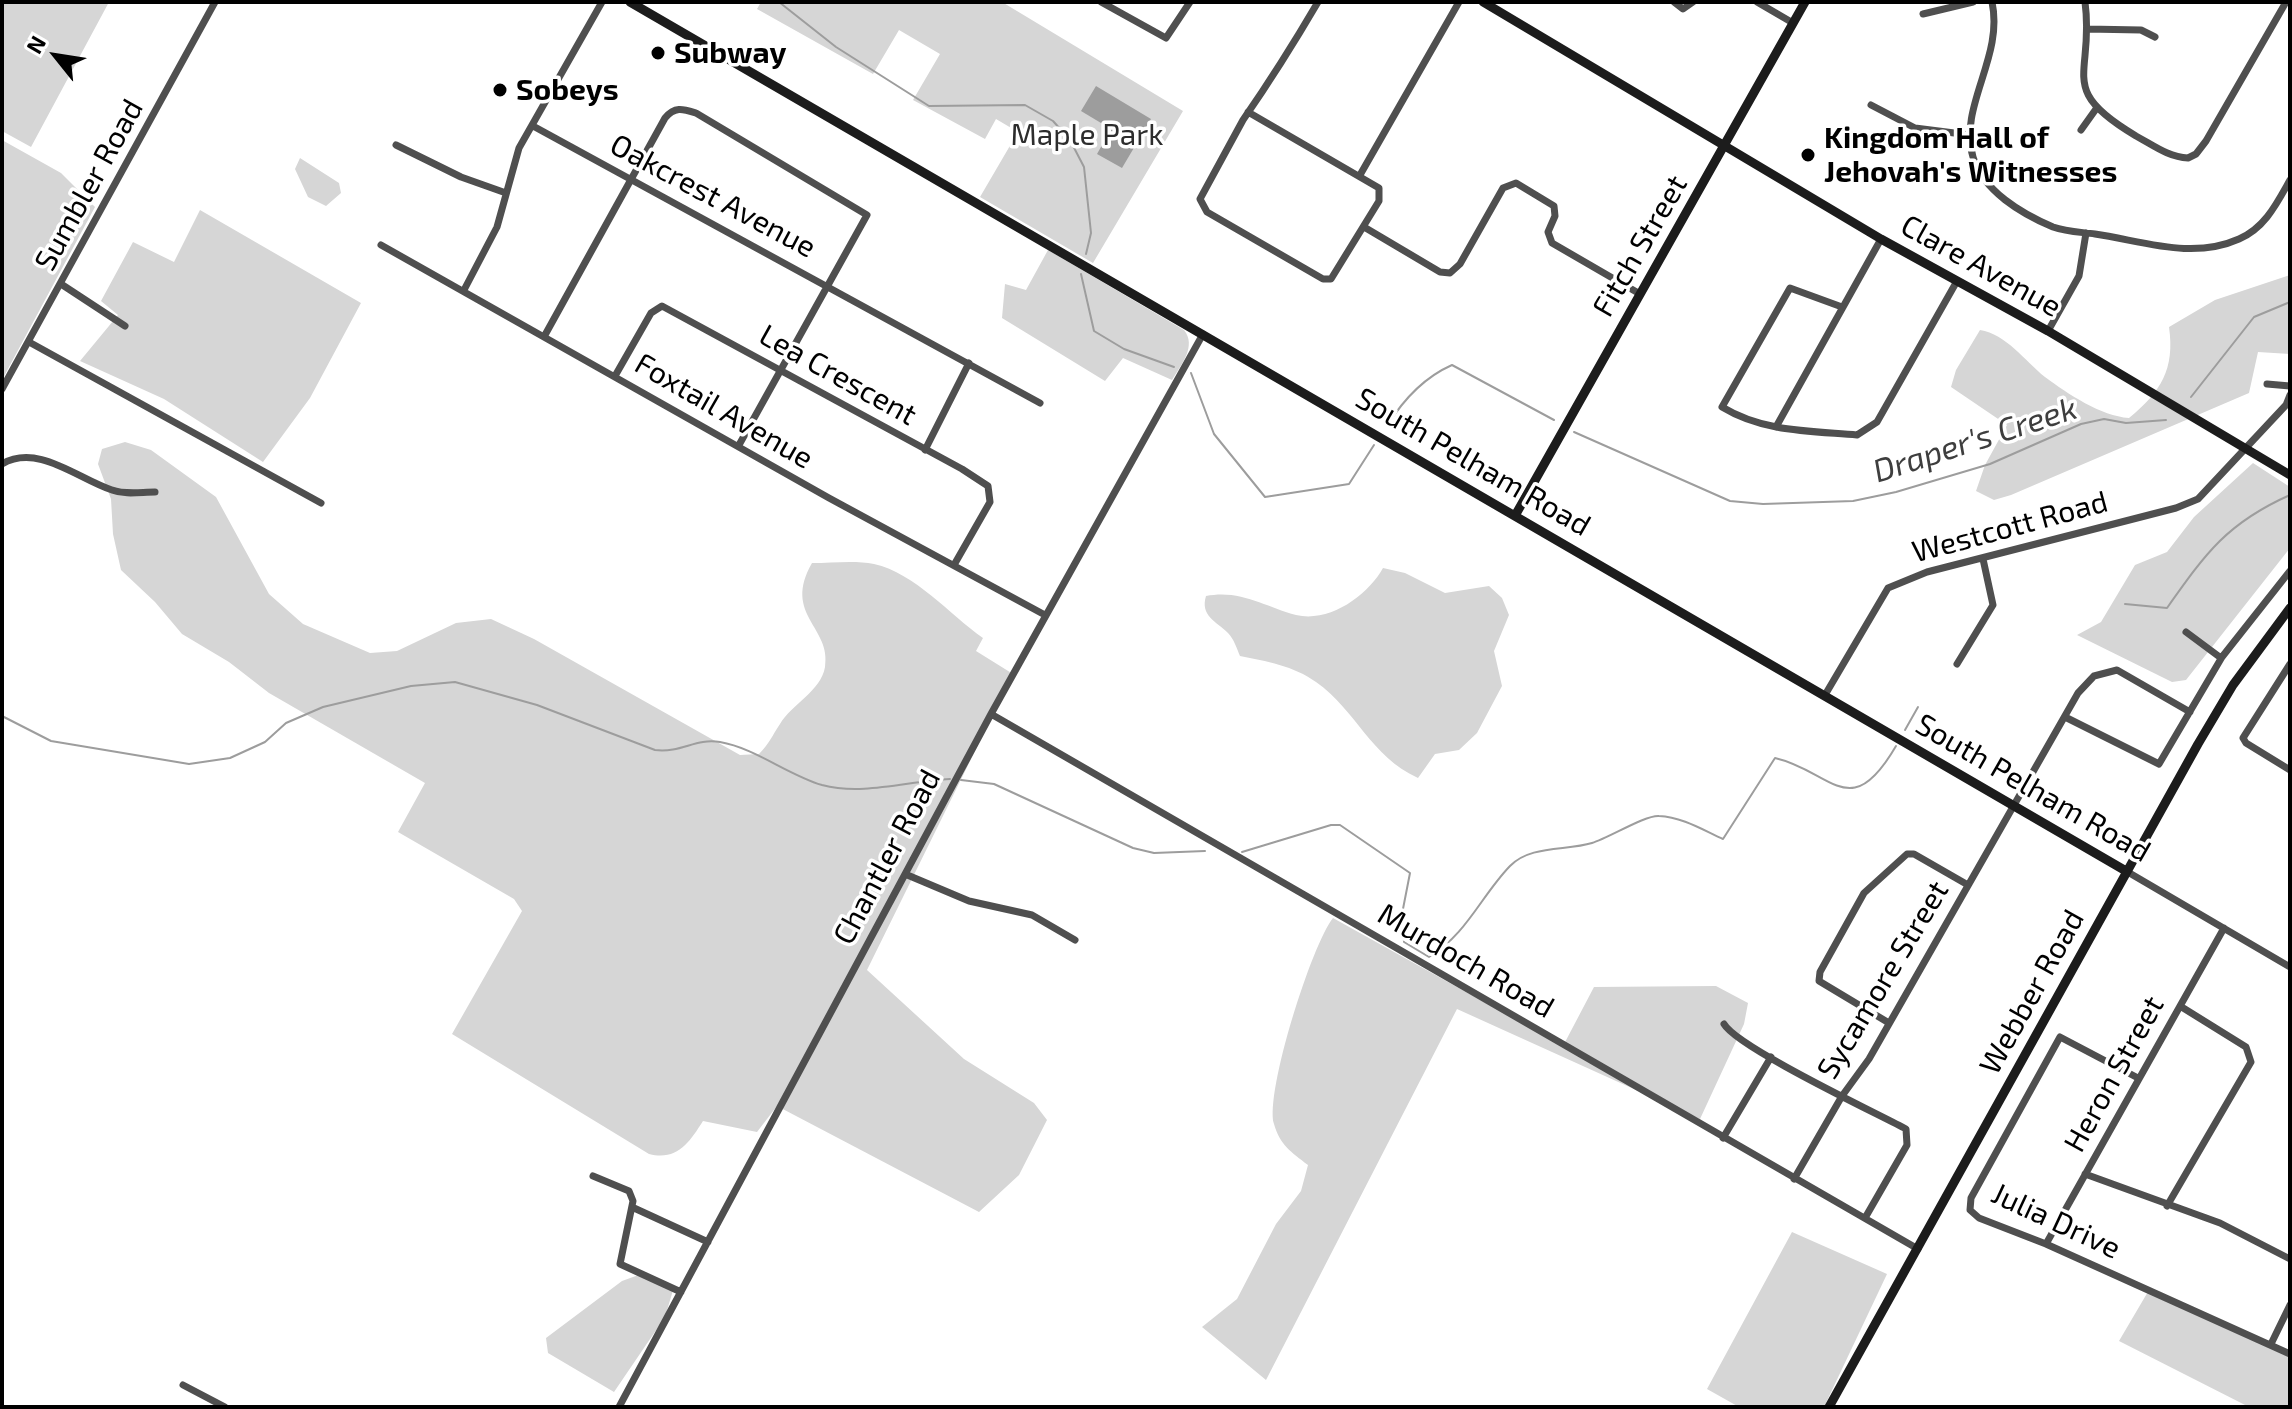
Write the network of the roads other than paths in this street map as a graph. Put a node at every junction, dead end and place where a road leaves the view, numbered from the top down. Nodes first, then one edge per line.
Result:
1 (215, 2) edge
2 (602, 2) edge
3 (630, 2) edge
4 (1101, 2) edge
5 (1190, 2) edge
6 (1318, 2) edge
7 (1459, 2) edge
8 (1483, 2) edge
9 (1674, 2) edge
10 (1693, 2) edge
11 (1757, 2) edge
12 (1805, 2) edge
13 (1973, 2) edge
14 (1992, 2) edge
15 (2085, 2) edge
16 (2286, 2) edge
17 (1923, 14) dead end
18 (1793, 23) junction
19 (2087, 29) junction
20 (2155, 37) dead end
21 (1871, 105) dead end
22 (2096, 109) junction
23 (1248, 112) junction
24 (533, 126) junction
25 (2081, 130) dead end
26 (1970, 135) junction
27 (1726, 144) junction
28 (396, 145) dead end
29 (1360, 175) junction
30 (629, 179) junction
31 (2290, 180) edge
32 (506, 193) junction
33 (1364, 227) junction
34 (2086, 233) junction
35 (1881, 239) junction
36 (381, 245) dead end
37 (1957, 281) junction
38 (61, 284) junction
39 (828, 284) junction
40 (464, 290) junction
41 (1640, 294) junction
42 (1842, 307) junction
43 (125, 326) dead end
44 (2048, 331) junction
45 (1203, 334) junction
46 (545, 335) junction
47 (29, 342) junction
48 (969, 363) junction
49 (781, 371) junction
50 (615, 376) junction
51 (2267, 384) dead end
52 (2290, 386) edge
53 (2, 389) edge
54 (2290, 395) edge
55 (1040, 403) dead end
56 (1776, 427) junction
57 (739, 445) junction
58 (2246, 449) junction
59 (925, 450) junction
60 (2, 464) edge
61 (2290, 475) edge
62 (155, 492) dead end
63 (321, 503) dead end
64 (1516, 514) junction
65 (1983, 559) junction
66 (954, 565) junction
67 (2290, 571) edge
68 (2290, 608) edge
69 (1045, 615) junction
70 (2186, 632) dead end
71 (2221, 658) junction
72 (1957, 664) dead end
73 (2289, 667) edge
74 (1825, 695) junction
75 (2190, 712) junction
76 (991, 714) junction
77 (2067, 718) dead end
78 (2290, 770) edge
79 (2013, 805) junction
80 (2126, 871) junction
81 (905, 874) junction
82 (1968, 885) junction
83 (2224, 928) junction
84 (1075, 940) dead end
85 (2290, 967) edge
86 (2180, 1006) junction
87 (1889, 1023) junction
88 (1724, 1024) dead end
89 (1771, 1057) junction
90 (2138, 1078) junction
91 (1842, 1096) junction
92 (1723, 1138) junction
93 (2085, 1174) junction
94 (593, 1176) dead end
95 (1794, 1179) junction
96 (2167, 1206) junction
97 (634, 1208) junction
98 (1865, 1218) junction
99 (708, 1242) junction
100 (2046, 1244) junction
101 (1918, 1249) junction
102 (2290, 1259) edge
103 (681, 1292) junction
104 (2290, 1305) edge
105 (2271, 1344) junction
106 (2290, 1354) edge
107 (183, 1385) dead end
108 (225, 1407) edge
109 (619, 1407) edge
110 (1829, 1407) edge

1 - 38 street, Sumbler Road
2 - 24 street
3 - 45 main road, South Pelham Road
4 - 5 street
6 - 23 street
7 - 29 street
8 - 27 main road, Clare Avenue
9 - 10 street
11 - 18 street
12 - 18 main road, Fitch Street
13 - 17 street
14 - 26 street
15 - 19 street
16 - 22 street
18 - 27 main road, Fitch Street
19 - 20 street
19 - 22 street
21 - 26 street
22 - 25 street
23 - 29 street
23 - 33 street
24 - 30 street, Oakcrest Avenue
24 - 32 street
26 - 34 street
27 - 35 main road, Clare Avenue
27 - 41 main road, Fitch Street
28 - 32 street
29 - 33 street
30 - 39 street, Oakcrest Avenue
30 - 39 street
30 - 46 street
31 - 34 street
32 - 40 street
33 - 41 street
34 - 44 street
35 - 37 main road, Clare Avenue
35 - 42 street
36 - 40 street, Foxtail Avenue
37 - 44 main road, Clare Avenue
37 - 56 street
38 - 43 street
38 - 47 street, Sumbler Road
39 - 48 street, Oakcrest Avenue
39 - 49 street
40 - 46 street, Foxtail Avenue
41 - 64 main road, Fitch Street
42 - 56 street
42 - 56 street
44 - 58 main road, Clare Avenue
45 - 64 main road, South Pelham Road
45 - 69 street, Chantler Road
46 - 50 street, Foxtail Avenue
47 - 53 street, Sumbler Road
47 - 63 street
48 - 55 street, Oakcrest Avenue
48 - 59 street
49 - 50 street, Lea Crescent
49 - 57 street
49 - 59 street, Lea Crescent
50 - 57 street, Foxtail Avenue
51 - 52 street
54 - 58 street, Westcott Road
57 - 66 street, Foxtail Avenue
58 - 61 main road, Clare Avenue
58 - 65 street, Westcott Road
59 - 66 street, Lea Crescent
60 - 62 street
64 - 74 main road, South Pelham Road
65 - 72 street
65 - 74 street, Westcott Road
66 - 69 street, Foxtail Avenue
67 - 71 street
68 - 80 main road, Webber Road
69 - 76 street, Chantler Road
70 - 71 street
71 - 75 street
73 - 78 street
74 - 79 main road, South Pelham Road
75 - 77 street
75 - 79 street, Sycamore Street
76 - 81 street, Chantler Road
76 - 92 street, Murdoch Road
79 - 80 main road, South Pelham Road
79 - 82 street, Sycamore Street
80 - 83 street, South Pelham Road
80 - 101 main road, Webber Road
81 - 84 street
81 - 99 street, Chantler Road
82 - 87 street, Sycamore Street
82 - 87 street
83 - 85 street, South Pelham Road
83 - 86 street, Heron Street
86 - 90 street, Heron Street
86 - 96 street
87 - 91 street, Sycamore Street
88 - 89 street
89 - 91 street
89 - 92 street
90 - 93 street, Heron Street
90 - 100 street, Julia Drive
91 - 95 street, Sycamore Street
91 - 98 street
92 - 95 street, Murdoch Road
93 - 96 street
93 - 100 street, Heron Street
94 - 97 street
95 - 98 street, Murdoch Road
96 - 102 street
97 - 99 street
97 - 103 street
98 - 101 street, Murdoch Road
99 - 103 street, Chantler Road
100 - 105 street, Julia Drive
101 - 110 main road, Webber Road
103 - 109 street, Chantler Road
104 - 105 street
105 - 106 street, Julia Drive
107 - 108 street

